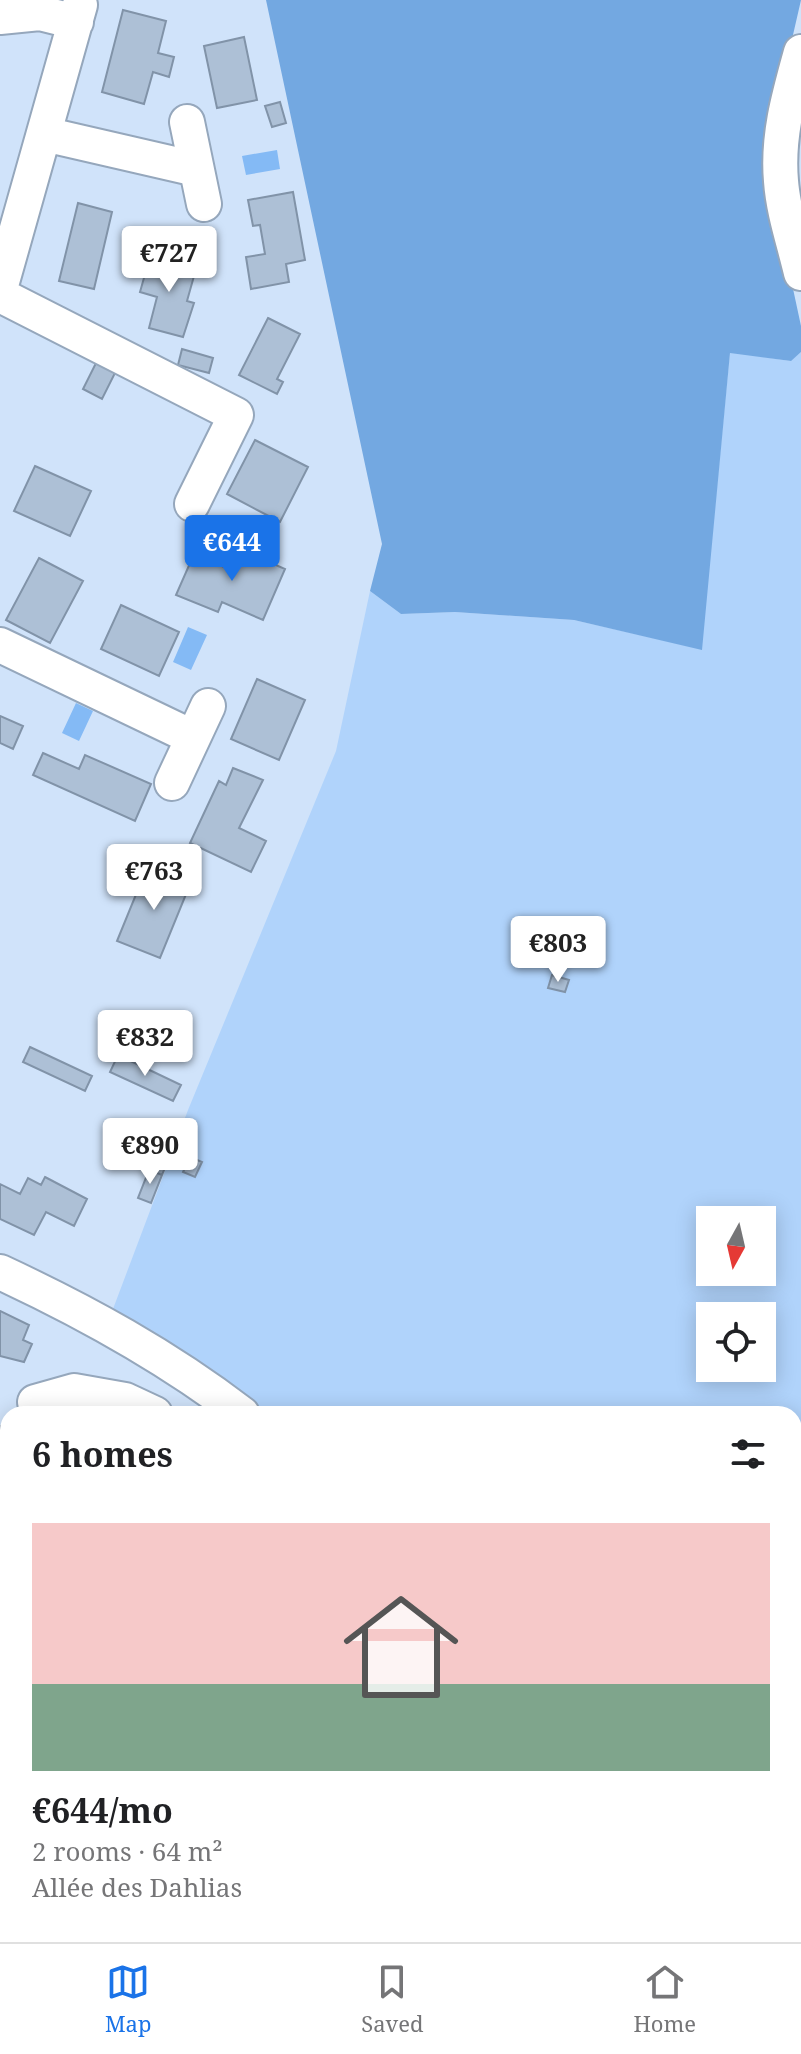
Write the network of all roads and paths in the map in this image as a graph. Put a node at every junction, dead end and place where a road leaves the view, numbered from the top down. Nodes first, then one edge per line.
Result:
1 (0, 17) edge
2 (801, 52) edge
3 (187, 122) dead end
4 (44, 134) junction
5 (196, 169) junction
6 (204, 204) dead end
7 (801, 273) edge
8 (0, 292) edge
9 (192, 504) dead end
10 (0, 645) edge
11 (208, 706) dead end
12 (192, 737) junction
13 (172, 783) dead end
14 (0, 1272) edge
15 (35, 1402) dead end
16 (138, 1406) edge
17 (232, 1406) edge

1 - 4 street
2 - 7 street
3 - 5 street
4 - 5 street
4 - 8 street
5 - 6 street
8 - 9 street
10 - 12 street
11 - 12 street
12 - 13 street
14 - 17 street
15 - 16 street

